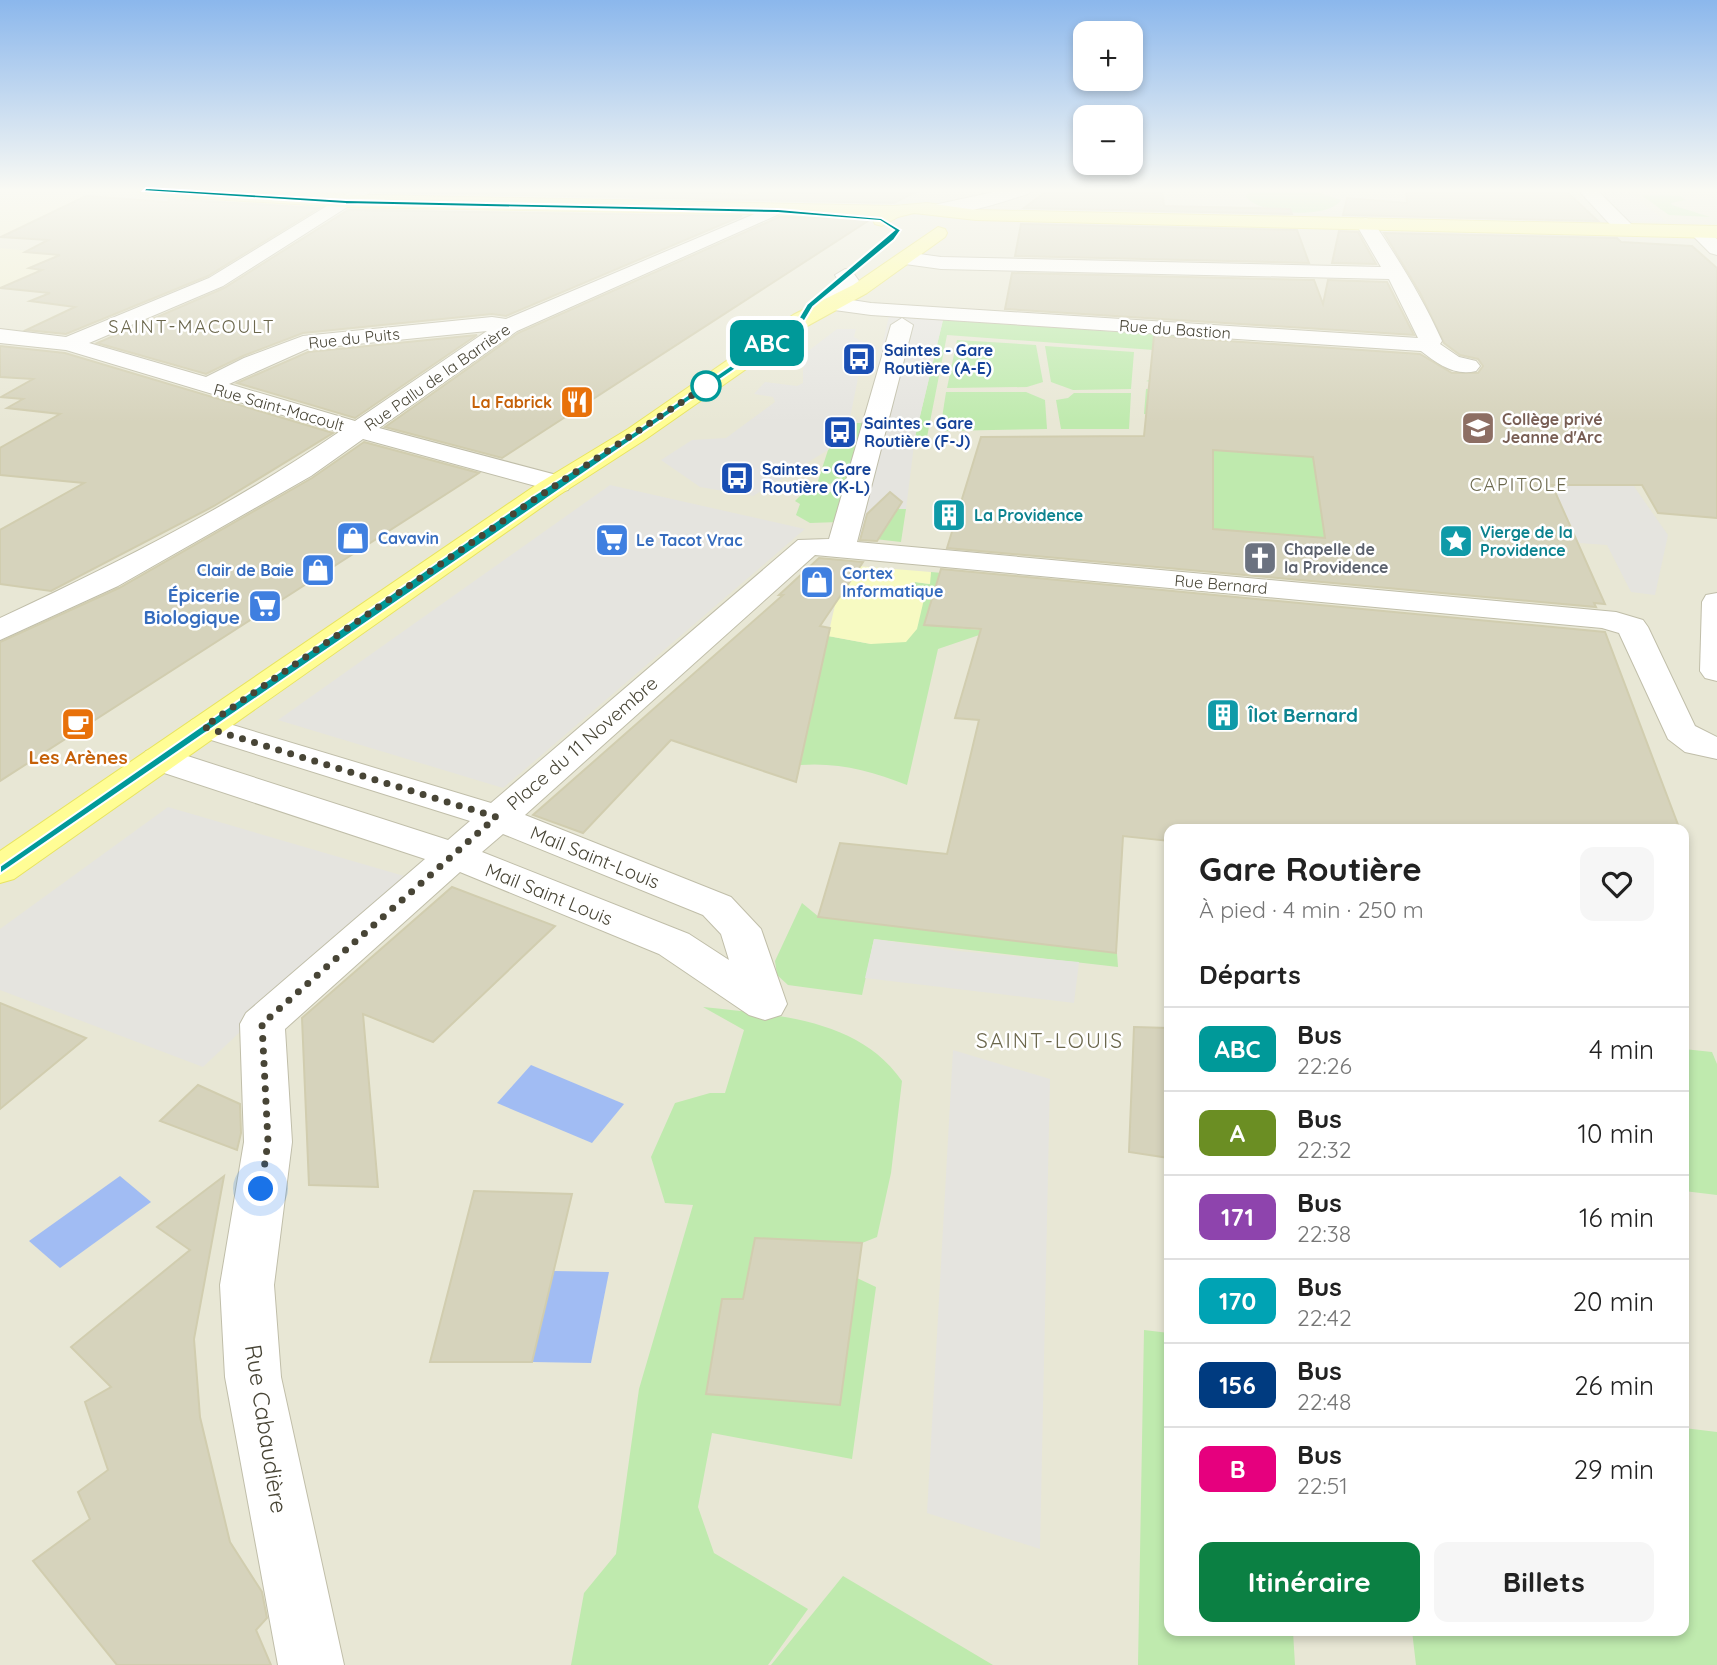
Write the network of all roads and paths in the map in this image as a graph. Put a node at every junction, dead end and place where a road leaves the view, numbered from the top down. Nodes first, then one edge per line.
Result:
1 (239, 268) edge
2 (645, 268) edge
3 (855, 268) edge
4 (890, 268) edge
5 (1155, 268) edge
6 (1393, 268) edge
7 (1396, 273) junction
8 (845, 275) junction
9 (835, 304) junction
10 (801, 320) junction
11 (902, 325) dead end
12 (509, 326) junction
13 (0, 336) edge
14 (68, 344) junction
15 (1427, 345) junction
16 (1468, 366) dead end
17 (208, 386) junction
18 (361, 431) junction
19 (558, 484) junction
20 (824, 548) junction
21 (1717, 603) edge
22 (0, 630) edge
23 (1717, 660) edge
24 (1717, 671) edge
25 (204, 727) junction
26 (1717, 748) edge
27 (159, 759) junction
28 (496, 817) junction
29 (453, 855) junction
30 (0, 870) edge
31 (765, 1004) joint
32 (262, 1024) joint
33 (311, 1665) edge

1 - 14 street
2 - 12 street, Rue Pallu de la Barrière
3 - 8 main road
4 - 9 main road
5 - 7 street
6 - 7 street
7 - 15 street
8 - 9 street
8 - 10 main road
9 - 10 main road
9 - 15 street, Rue du Bastion
10 - 19 main road
11 - 20 street
12 - 17 street, Rue du Puits
12 - 18 street, Rue Pallu de la Barrière
13 - 14 street, Rue Saint-Macoult
14 - 17 street, Rue Saint-Macoult
15 - 16 street
17 - 18 street, Rue Saint-Macoult
18 - 19 street, Rue Saint-Macoult
18 - 22 street, Rue Pallu de la Barrière
19 - 25 main road
20 - 26 street, Rue Bernard
20 - 28 street, Place du 11 Novembre
21 - 23 street
23 - 24 street
25 - 27 main road
25 - 28 street, Mail Saint-Louis
27 - 29 street, Mail Saint Louis
27 - 30 main road
28 - 29 street, Place du 11 Novembre
28 - 31 street, Mail Saint-Louis
29 - 31 street, Mail Saint Louis
29 - 32 street, Place du 11 Novembre
32 - 33 street, Rue Cabaudière

